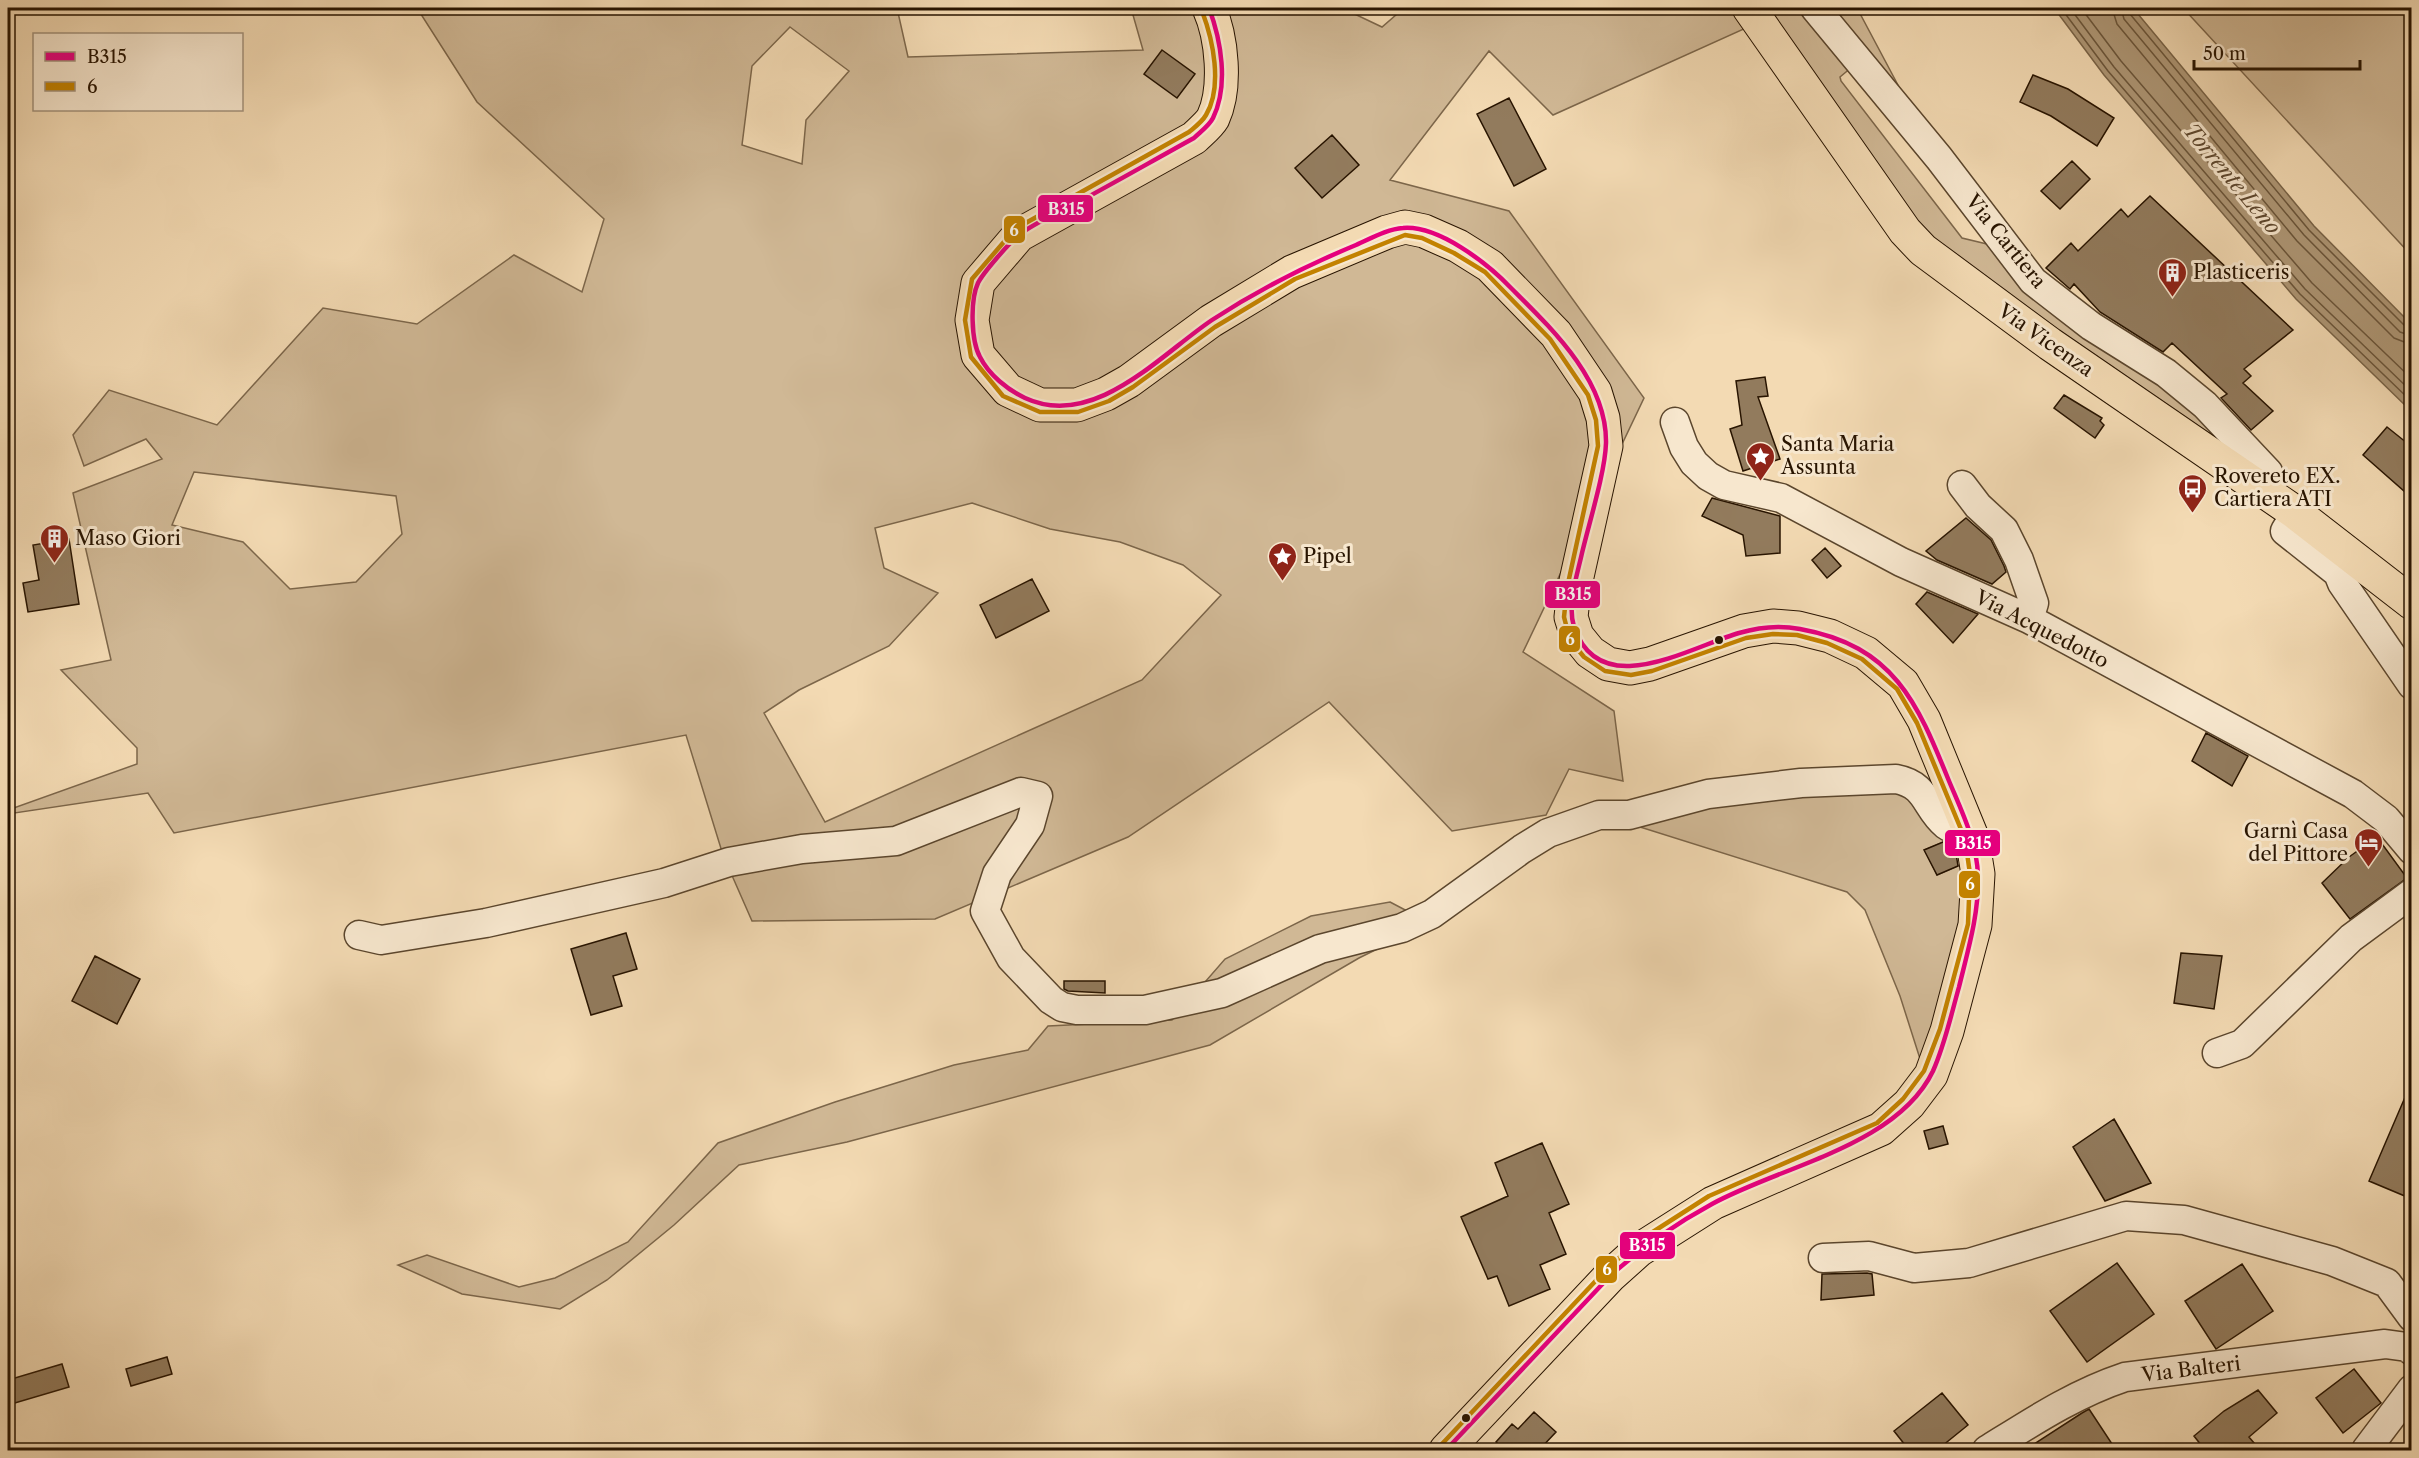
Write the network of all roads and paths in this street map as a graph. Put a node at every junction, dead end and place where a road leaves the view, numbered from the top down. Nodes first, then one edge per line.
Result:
1 (1209, 8) edge
2 (1749, 8) edge
3 (1815, 8) edge
4 (1675, 422) dead end
5 (1962, 485) dead end
6 (2265, 493) junction
7 (2296, 513) junction
8 (2412, 603) edge
9 (2029, 620) junction
10 (2412, 685) edge
11 (1972, 837) junction
12 (2412, 850) edge
13 (2412, 893) edge
14 (359, 936) dead end
15 (2217, 1053) dead end
16 (1822, 1258) dead end
17 (2412, 1317) edge
18 (2412, 1351) edge
19 (2412, 1389) edge
20 (1446, 1450) edge
21 (1987, 1450) edge
22 (2366, 1450) edge

1 - 11 main road
2 - 6 main road, Via Vicenza
3 - 6 street, Via Cartiera
4 - 9 street, Via Acquedotto
5 - 9 street
6 - 7 main road, Via Vicenza
7 - 8 main road, Via Vicenza
7 - 10 street
9 - 12 street, Via Acquedotto
11 - 14 street
11 - 20 main road
13 - 15 street
16 - 17 street
18 - 21 street, Via Balteri
19 - 22 street

